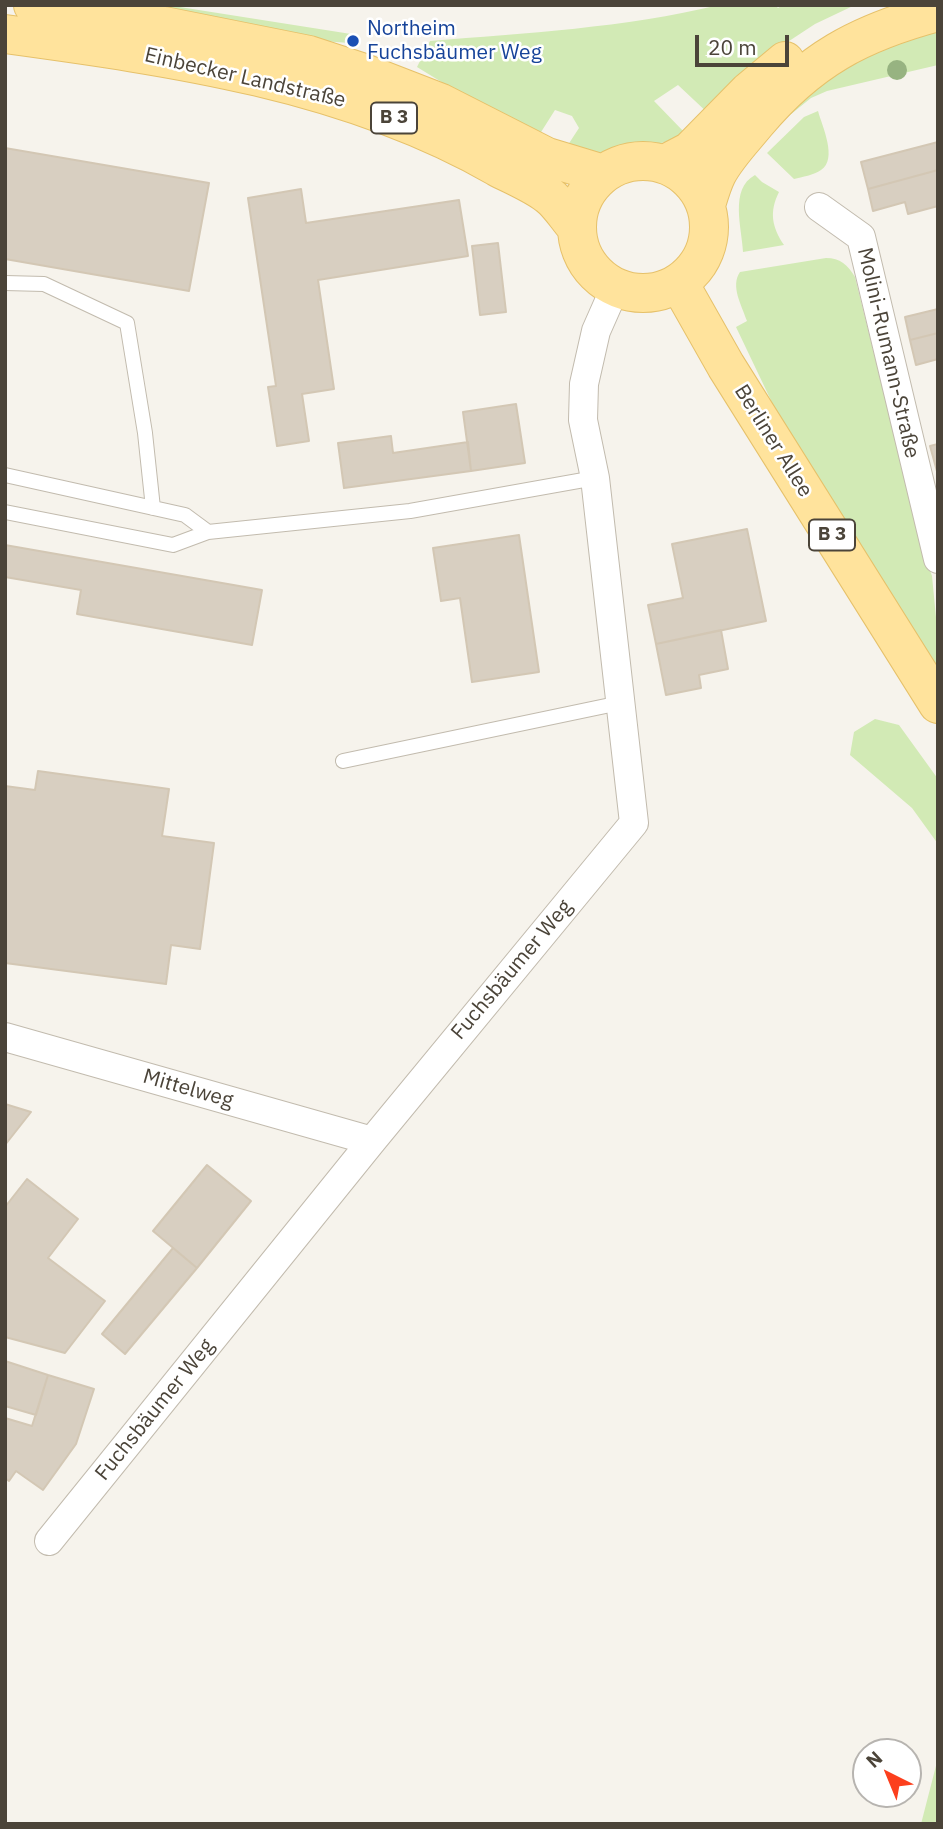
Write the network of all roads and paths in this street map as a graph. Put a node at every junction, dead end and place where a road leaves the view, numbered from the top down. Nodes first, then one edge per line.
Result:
1 (33, 5) edge
2 (911, 5) edge
3 (938, 12) edge
4 (5, 34) edge
5 (665, 164) junction
6 (603, 173) junction
7 (706, 205) junction
8 (819, 207) dead end
9 (576, 227) junction
10 (5, 283) edge
11 (680, 283) junction
12 (615, 288) junction
13 (5, 475) edge
14 (595, 478) junction
15 (153, 508) junction
16 (5, 512) edge
17 (208, 532) junction
18 (938, 559) edge
19 (621, 703) junction
20 (938, 704) edge
21 (343, 761) dead end
22 (5, 1037) edge
23 (372, 1141) junction
24 (49, 1541) dead end

1 - 6 main road, Einbecker Landstraße / B 3
2 - 5 main road
3 - 7 main road
4 - 9 main road, Einbecker Landstraße / B 3
5 - 6 main road
5 - 7 main road
6 - 9 main road
7 - 11 main road
8 - 18 street, Molini-Rumann-Straße
9 - 12 main road
10 - 15 lane
11 - 12 main road
11 - 20 main road, Berliner Allee / B 3
12 - 14 street, Fuchsbäumer Weg
13 - 15 lane
14 - 17 lane
14 - 19 street, Fuchsbäumer Weg
15 - 17 lane
16 - 17 lane
19 - 21 lane
19 - 23 street, Fuchsbäumer Weg
22 - 23 street, Mittelweg
23 - 24 street, Fuchsbäumer Weg

